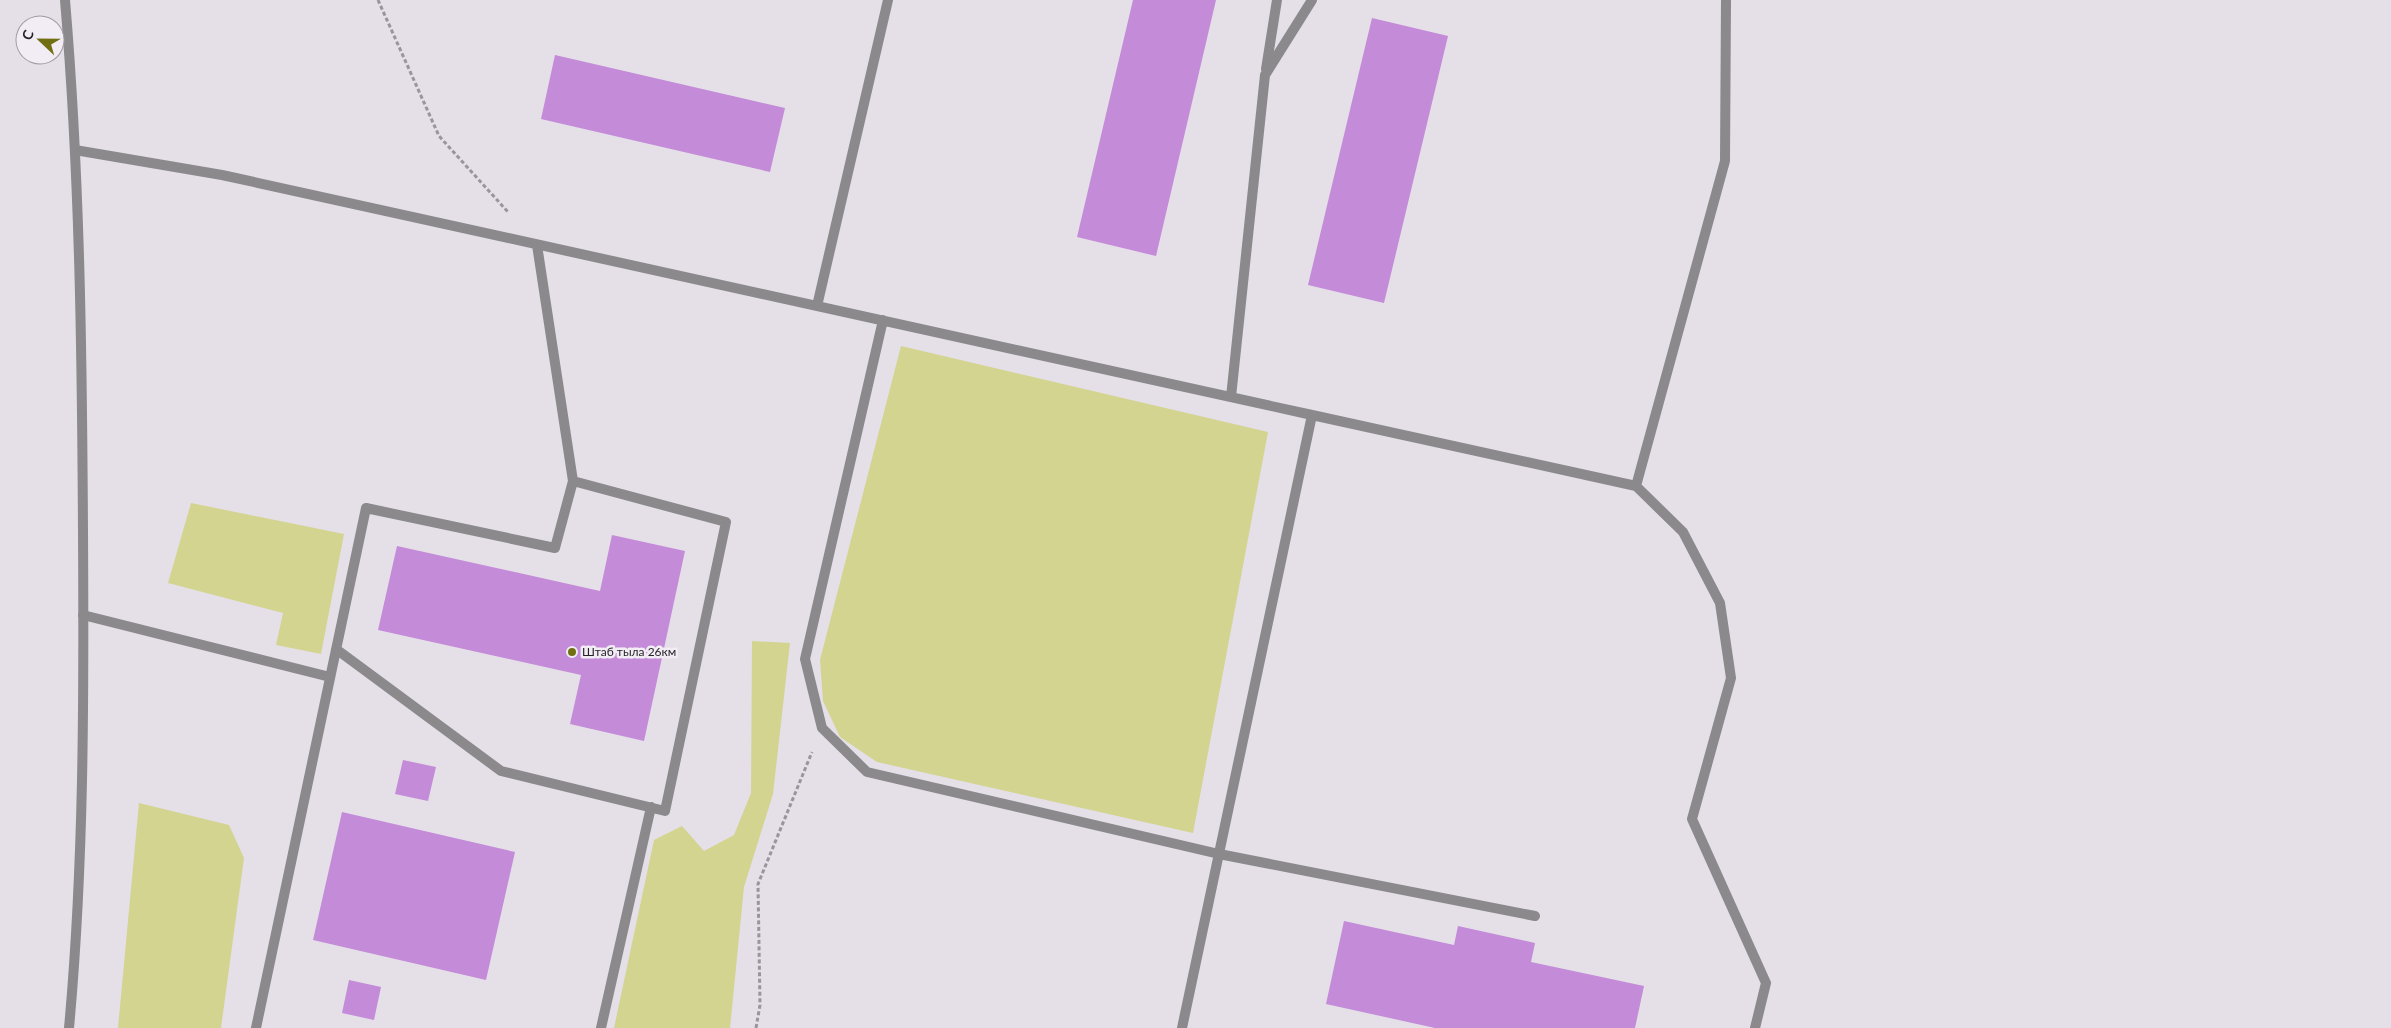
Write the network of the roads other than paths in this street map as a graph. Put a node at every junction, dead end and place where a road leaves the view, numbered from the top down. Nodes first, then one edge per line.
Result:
1 (65, 0) edge
2 (888, 0) edge
3 (1277, 0) edge
4 (1312, 0) edge
5 (1726, 0) edge
6 (1265, 75) junction
7 (75, 150) junction
8 (537, 245) junction
9 (817, 306) junction
10 (883, 320) junction
11 (1231, 397) junction
12 (1312, 415) junction
13 (573, 481) junction
14 (1636, 486) junction
15 (83, 615) junction
16 (336, 649) junction
17 (330, 677) junction
18 (651, 807) junction
19 (1218, 854) junction
20 (1535, 916) dead end
21 (69, 1028) edge
22 (256, 1028) edge
23 (601, 1028) edge
24 (1182, 1028) edge
25 (1755, 1028) edge

1 - 7 street
2 - 9 street
3 - 6 street
4 - 6 street
5 - 14 street
6 - 11 street
7 - 8 street
7 - 15 street
8 - 9 street
8 - 13 street
9 - 10 street
10 - 11 street
10 - 19 street
11 - 12 street
12 - 14 street
12 - 19 street
13 - 16 street
13 - 18 street
14 - 25 street
15 - 17 street
15 - 21 street
16 - 17 street
16 - 18 street
17 - 22 street
18 - 23 street
19 - 20 street
19 - 24 street

